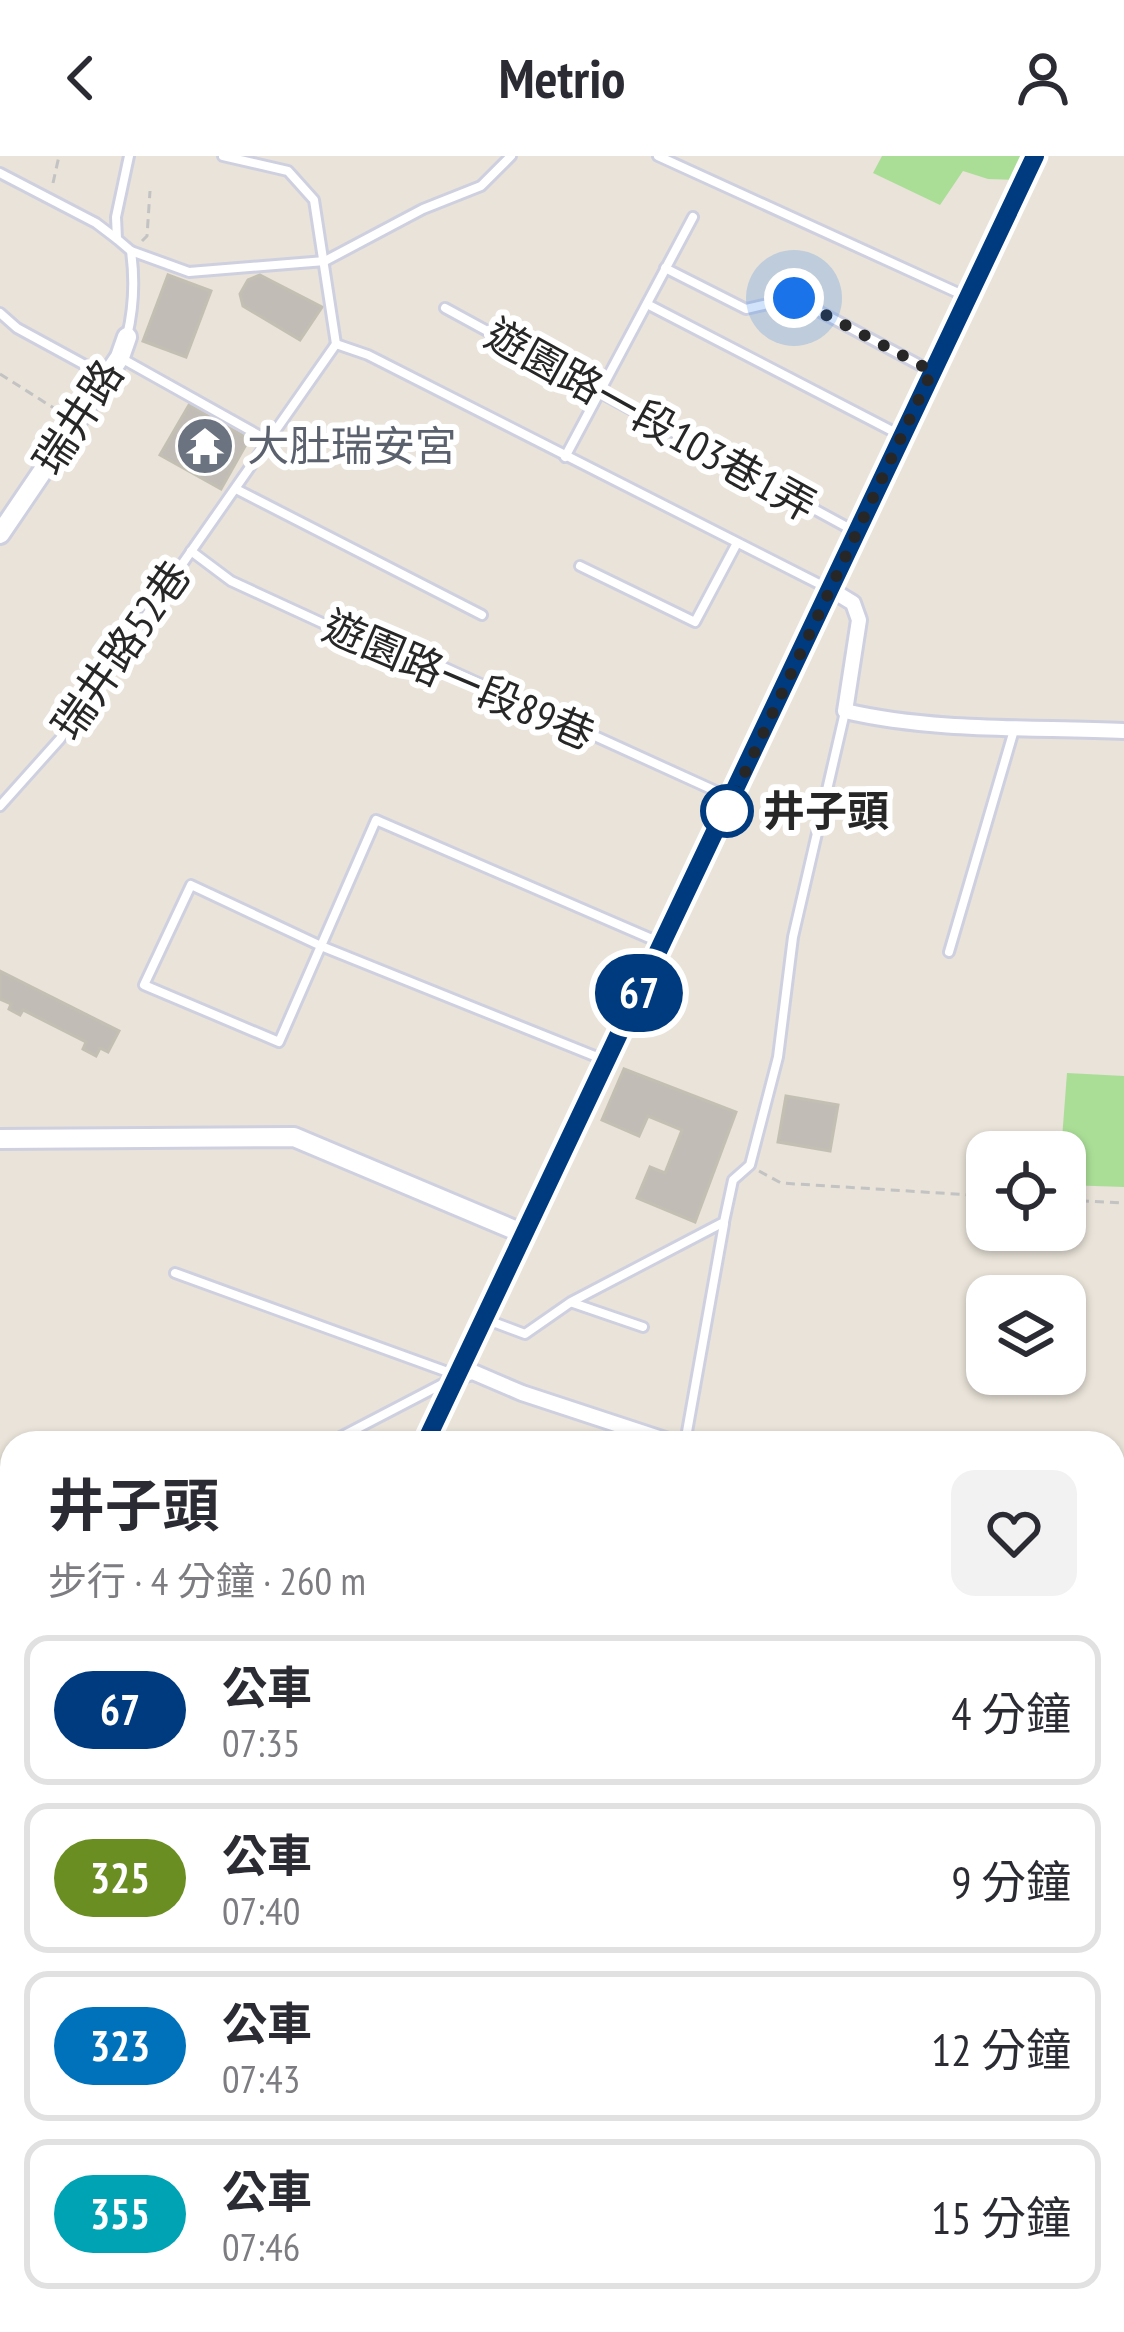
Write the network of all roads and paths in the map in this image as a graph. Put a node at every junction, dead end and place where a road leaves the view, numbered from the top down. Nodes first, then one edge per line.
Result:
1 (59, 156) edge
2 (129, 156) edge
3 (223, 156) edge
4 (512, 156) edge
5 (658, 156) edge
6 (1035, 156) edge
7 (0, 173) edge
8 (150, 191) dead end
9 (49, 199) junction
10 (693, 217) dead end
11 (117, 239) junction
12 (131, 251) junction
13 (325, 261) junction
14 (665, 268) junction
15 (969, 298) junction
16 (647, 304) junction
17 (445, 308) dead end
18 (0, 313) edge
19 (127, 337) joint
20 (337, 344) junction
21 (120, 357) junction
22 (932, 371) junction
23 (0, 374) edge
24 (106, 377) junction
25 (599, 393) junction
26 (77, 422) junction
27 (902, 436) junction
28 (271, 442) junction
29 (565, 457) junction
30 (236, 489) junction
31 (857, 533) junction
32 (0, 534) edge
33 (737, 543) junction
34 (191, 551) junction
35 (580, 566) dead end
36 (830, 590) junction
37 (482, 615) dead end
38 (845, 711) junction
39 (1014, 729) junction
40 (1124, 731) edge
41 (732, 799) junction
42 (0, 806) edge
43 (663, 944) junction
44 (321, 946) junction
45 (949, 952) dead end
46 (606, 1061) junction
47 (0, 1139) edge
48 (750, 1166) junction
49 (966, 1195) edge
50 (1086, 1201) edge
51 (1124, 1203) edge
52 (724, 1222) junction
53 (524, 1234) junction
54 (175, 1273) dead end
55 (572, 1302) junction
56 (483, 1319) junction
57 (643, 1327) dead end
58 (458, 1376) junction
59 (352, 1431) edge
60 (431, 1431) edge
61 (640, 1431) edge
62 (687, 1431) edge

1 - 9 path
2 - 11 lane
3 - 13 lane
4 - 13 lane
5 - 15 lane
6 - 15 street
7 - 9 lane
8 - 12 path
9 - 11 lane
10 - 14 lane
11 - 12 lane
12 - 13 lane
12 - 19 lane, 瑞井路
13 - 20 lane
14 - 16 lane
14 - 22 lane
15 - 22 street
16 - 25 lane
16 - 27 lane
17 - 25 lane, 遊園路一段103巷1弄
18 - 24 lane
19 - 21 street, 瑞井路
20 - 28 lane, 瑞井路52巷
20 - 29 lane
21 - 24 street, 瑞井路
21 - 28 lane
22 - 27 street
23 - 26 path
24 - 26 street, 瑞井路
25 - 29 lane
25 - 31 lane, 遊園路一段103巷1弄
26 - 32 street, 瑞井路
27 - 31 street
28 - 30 lane, 瑞井路52巷
29 - 33 lane
30 - 34 lane, 瑞井路52巷
30 - 37 lane
31 - 36 street
33 - 35 lane
33 - 36 lane
34 - 41 lane, 遊園路一段89巷
34 - 42 lane, 瑞井路52巷
36 - 38 street
36 - 41 street
38 - 39 street
38 - 48 lane
39 - 40 street
39 - 45 lane
41 - 43 street
43 - 44 lane
43 - 46 street
44 - 44 lane
44 - 46 lane
46 - 53 street
47 - 53 street
48 - 49 path
48 - 52 lane
50 - 51 path
52 - 55 lane
52 - 62 lane
53 - 56 street
54 - 58 lane
55 - 56 lane
55 - 57 lane
56 - 58 street
58 - 59 lane
58 - 60 street
58 - 61 street

